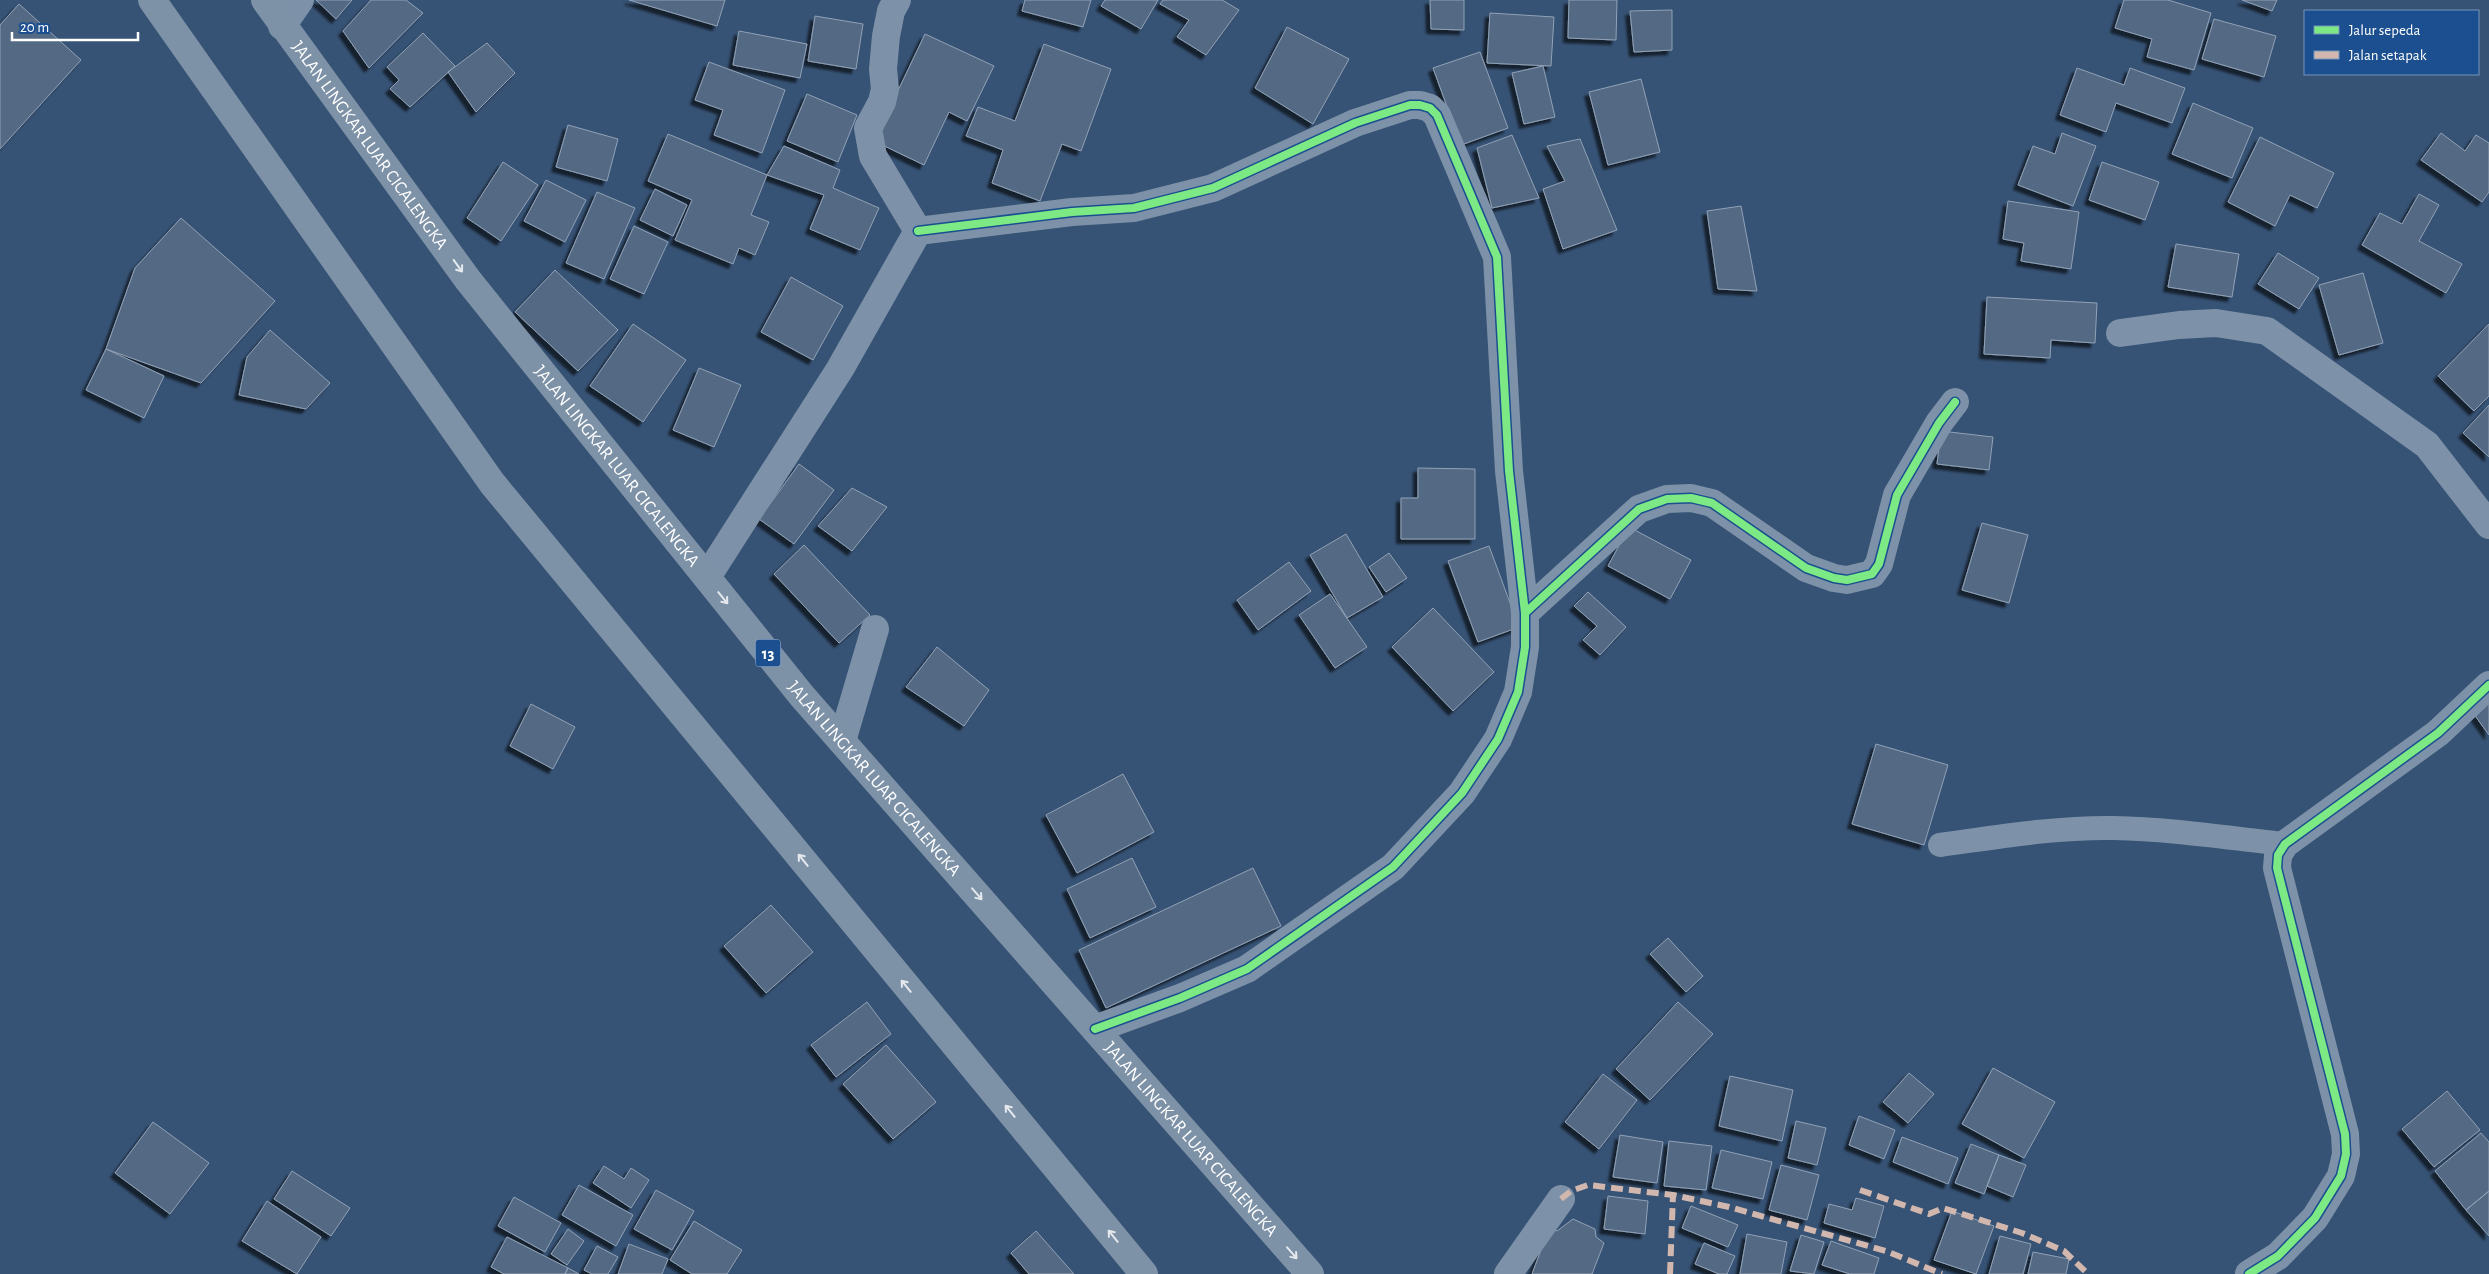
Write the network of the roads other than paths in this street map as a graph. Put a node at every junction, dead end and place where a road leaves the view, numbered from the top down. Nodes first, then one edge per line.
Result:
1 (152, 0) edge
2 (265, 0) edge
3 (300, 0) edge
4 (897, 0) edge
5 (282, 26) junction
6 (918, 232) junction
7 (2120, 333) dead end
8 (1954, 402) dead end
9 (2489, 526) edge
10 (707, 577) junction
11 (1525, 613) junction
12 (875, 629) dead end
13 (2489, 685) edge
14 (842, 741) junction
15 (2285, 844) junction
16 (1940, 845) dead end
17 (1095, 1029) junction
18 (1561, 1199) dead end
19 (1144, 1274) edge
20 (1310, 1274) edge
21 (1508, 1274) edge
22 (2249, 1274) edge

19 -> 1 highway
2 - 5 highway, JALAN LINGKAR LUAR CICALENGKA / 13
3 - 5 street
4 - 6 street
5 -> 10 highway, JALAN LINGKAR LUAR CICALENGKA / 13
6 - 10 street
6 - 11 street
7 - 9 street
8 - 11 street
10 -> 14 highway, JALAN LINGKAR LUAR CICALENGKA / 13
11 - 17 street
12 - 14 street
13 - 15 street
14 -> 17 highway, JALAN LINGKAR LUAR CICALENGKA / 13
15 - 16 lane
15 - 22 street
17 -> 20 highway, JALAN LINGKAR LUAR CICALENGKA / 13
18 - 21 street

